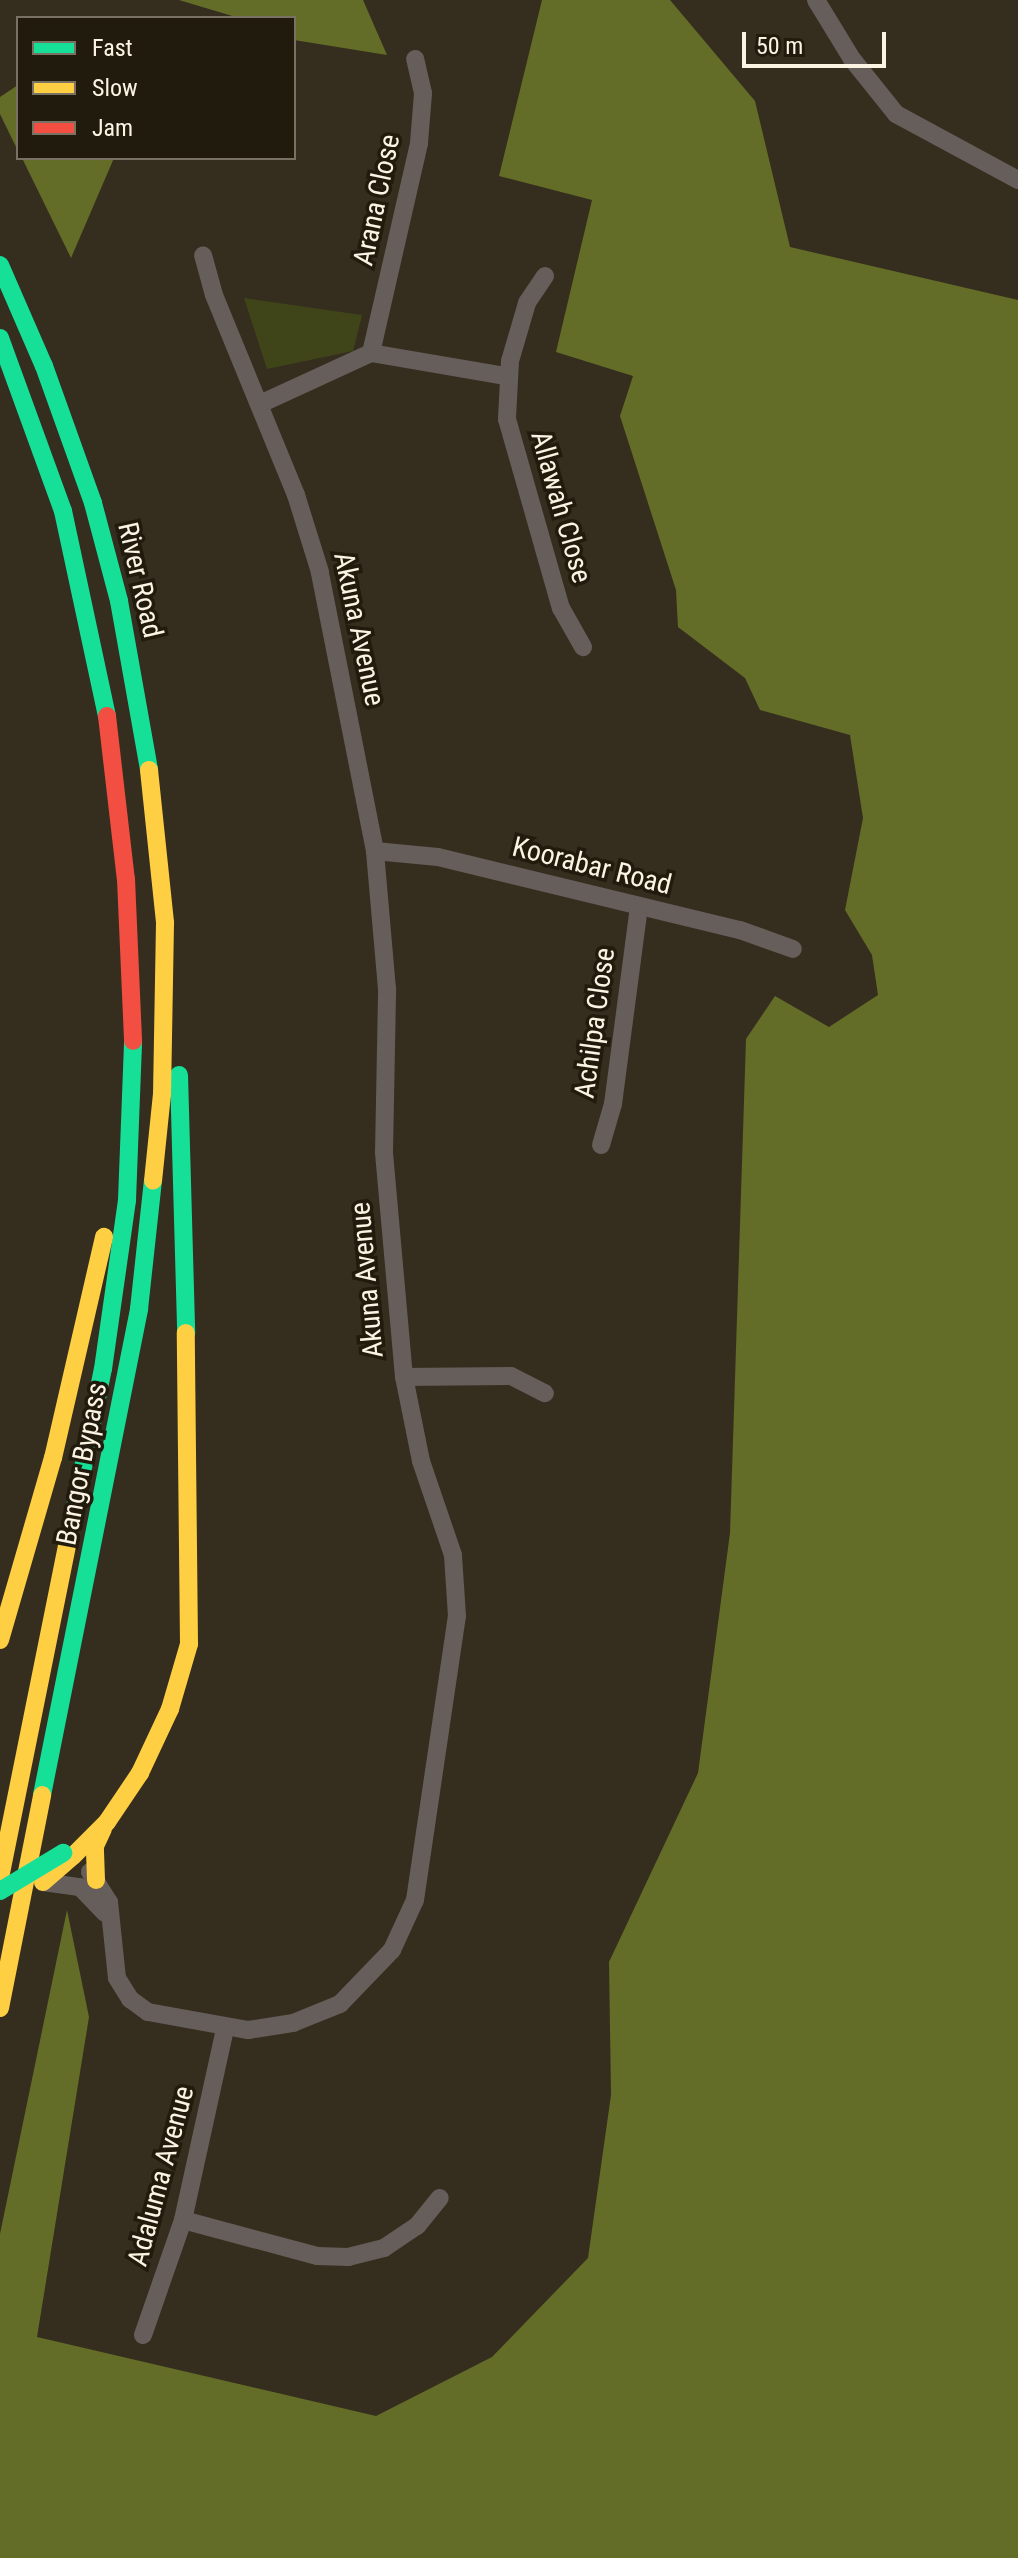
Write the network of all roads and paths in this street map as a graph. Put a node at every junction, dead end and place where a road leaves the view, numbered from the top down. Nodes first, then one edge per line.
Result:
1 (816, 0) edge
2 (415, 59) dead end
3 (1018, 180) edge
4 (203, 255) dead end
5 (0, 265) edge
6 (545, 276) dead end
7 (0, 338) edge
8 (371, 353) junction
9 (506, 376) junction
10 (260, 404) junction
11 (583, 647) dead end
12 (375, 851) junction
13 (639, 907) junction
14 (165, 923) junction
15 (793, 949) dead end
16 (132, 970) junction
17 (601, 1145) dead end
18 (404, 1377) junction
19 (545, 1393) dead end
20 (0, 1640) edge
21 (107, 1822) junction
22 (60, 1868) junction
23 (0, 1878) edge
24 (96, 1880) junction
25 (0, 1891) edge
26 (0, 1907) edge
27 (113, 1938) junction
28 (0, 2008) edge
29 (225, 2029) junction
30 (440, 2198) dead end
31 (183, 2220) junction
32 (143, 2335) dead end

1 - 3 street
2 - 8 street, Arana Close
4 - 10 street, Akuna Avenue
5 - 14 main road, River Road
6 - 9 street
7 - 16 main road, River Road
8 - 9 street
8 - 10 street
9 - 11 street, Allawah Close
10 - 12 street, Akuna Avenue
12 - 13 street, Koorabar Road
12 - 18 street, Akuna Avenue
13 - 15 street, Koorabar Road
13 - 17 street, Achilpa Close
14 - 21 main road
14 - 28 main road, Bangor Bypass
16 - 20 main road
16 - 23 main road, Bangor Bypass
18 - 19 street
18 - 29 street, Akuna Avenue
21 - 22 main road
21 - 24 main road
22 - 24 street, Akuna Avenue
22 - 25 main road, bridge
22 - 26 main road
22 - 27 street, Akuna Avenue
24 - 27 street, Akuna Avenue
27 - 29 street, Akuna Avenue
29 - 31 street, Adaluma Avenue
30 - 31 street
31 - 32 street, Adaluma Avenue

